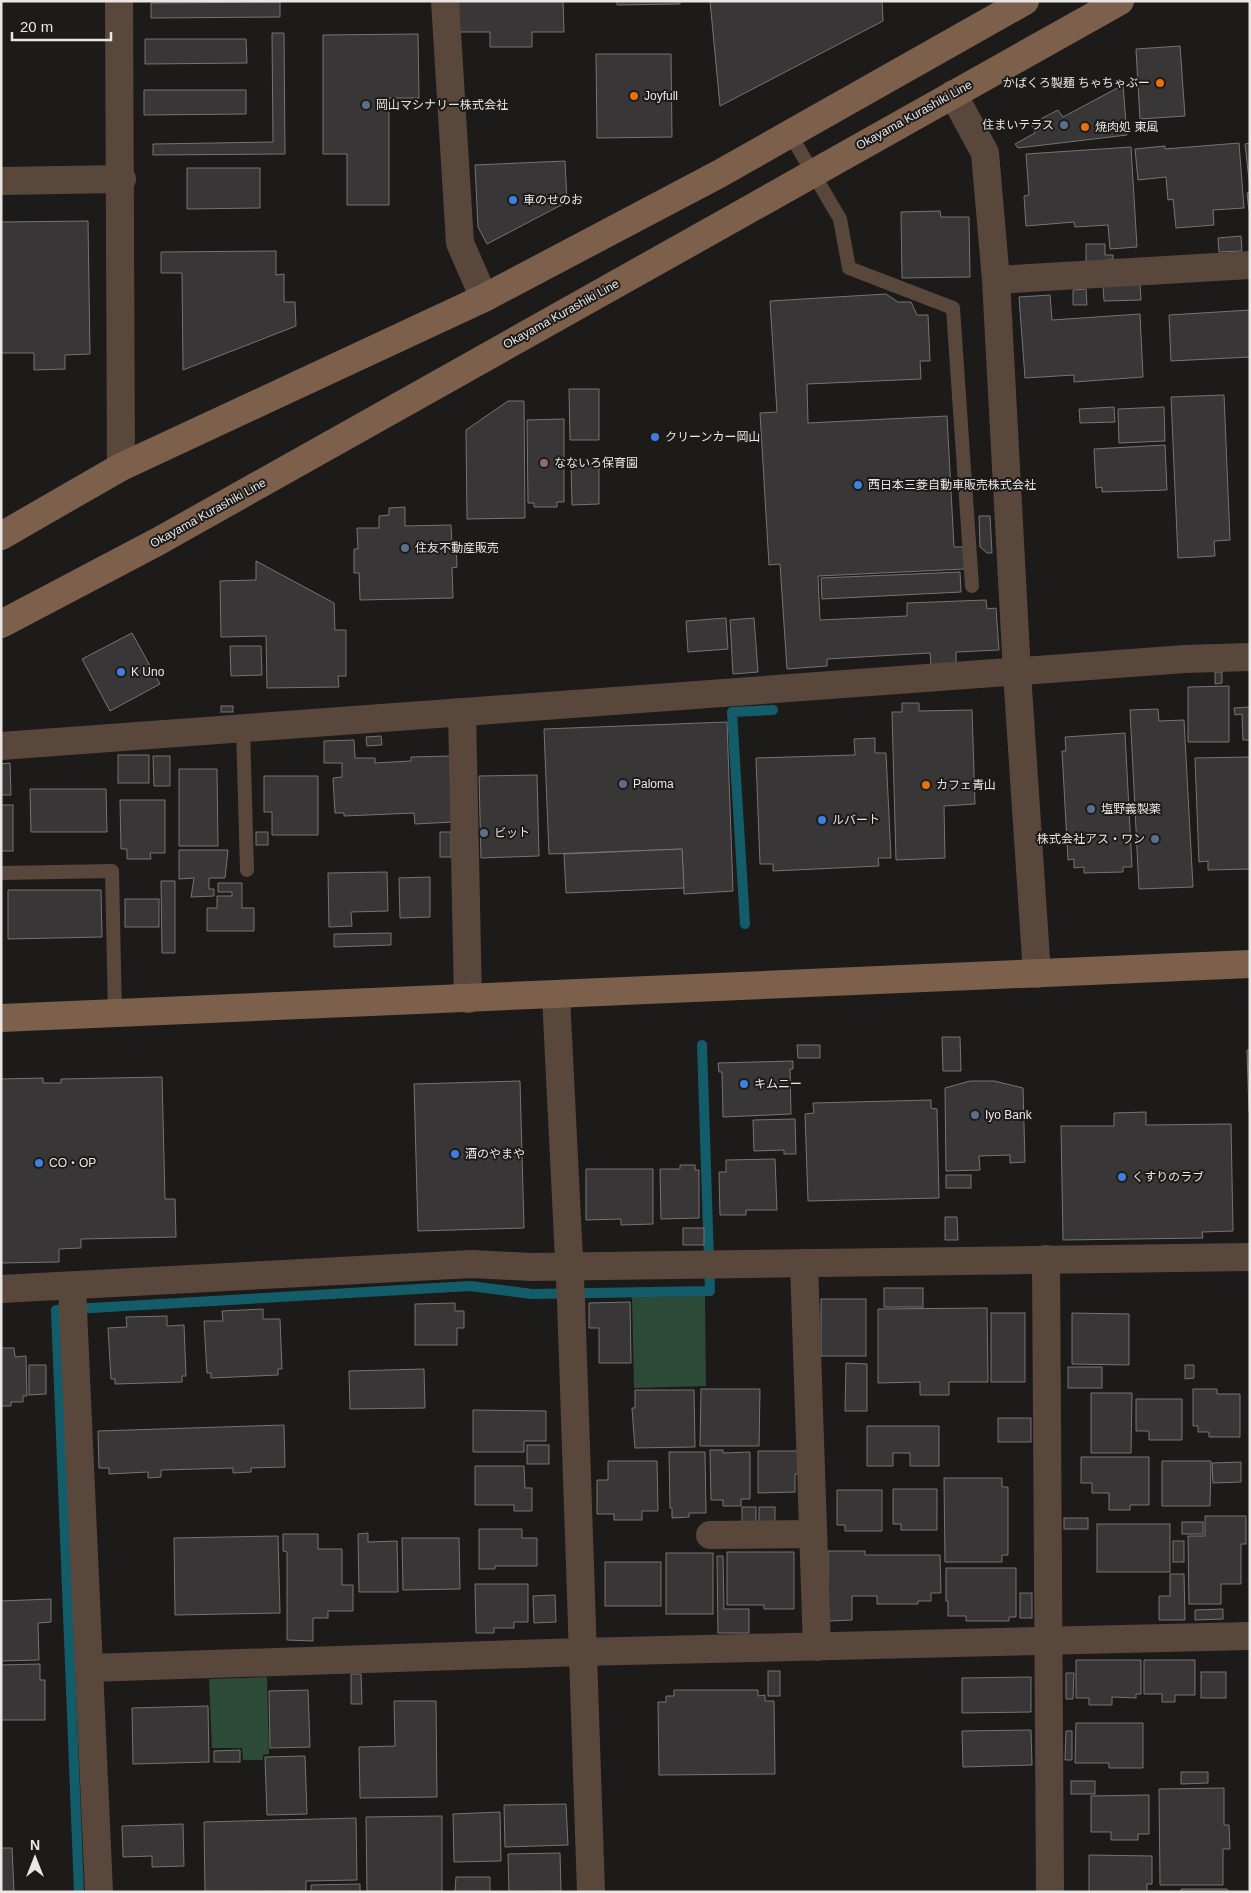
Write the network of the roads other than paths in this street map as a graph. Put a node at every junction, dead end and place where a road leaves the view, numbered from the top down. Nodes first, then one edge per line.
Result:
1 (119, 1) edge
2 (445, 1) edge
3 (1024, 1) edge
4 (1120, 1) edge
5 (953, 94) junction
6 (790, 134) junction
7 (812, 172) junction
8 (122, 179) junction
9 (1, 181) edge
10 (1250, 265) edge
11 (996, 280) junction
12 (484, 298) junction
13 (121, 467) junction
14 (1, 536) edge
15 (972, 586) dead end
16 (1, 624) edge
17 (1250, 657) edge
18 (1017, 673) junction
19 (462, 712) junction
20 (243, 728) junction
21 (1, 746) edge
22 (247, 870) dead end
23 (1, 874) edge
24 (1250, 964) edge
25 (1036, 974) junction
26 (556, 996) junction
27 (468, 999) junction
28 (115, 1014) junction
29 (1, 1018) edge
30 (1250, 1257) edge
31 (1046, 1259) junction
32 (804, 1263) junction
33 (570, 1283) junction
34 (1, 1289) edge
35 (73, 1302) junction
36 (814, 1534) junction
37 (710, 1535) dead end
38 (1250, 1636) edge
39 (1047, 1639) junction
40 (817, 1646) junction
41 (581, 1652) junction
42 (90, 1668) junction
43 (100, 1892) edge
44 (591, 1892) edge
45 (1050, 1892) edge

1 - 8 street
2 - 12 street
3 - 6 main road
4 - 5 main road, Okayama Kurashiki Line
5 - 7 main road, Okayama Kurashiki Line
5 - 11 street
6 - 7 lane
6 - 12 main road
7 - 15 lane
7 - 16 main road, Okayama Kurashiki Line
8 - 9 street
8 - 13 street
10 - 11 street
11 - 18 street
12 - 13 main road
13 - 14 main road
17 - 18 street
18 - 19 street
18 - 25 street
19 - 20 street
19 - 27 street
20 - 21 street
20 - 22 lane
23 - 28 lane
24 - 25 main road
25 - 26 main road
26 - 27 main road
26 - 33 street
27 - 28 main road
28 - 29 main road
30 - 31 street
31 - 32 street
31 - 39 street
32 - 33 street
32 - 36 street
33 - 35 street
33 - 41 street
34 - 35 street
35 - 42 street
36 - 37 street
36 - 40 street
38 - 39 street
39 - 40 street
39 - 45 street
40 - 41 street
41 - 42 street
41 - 44 street
42 - 43 street

